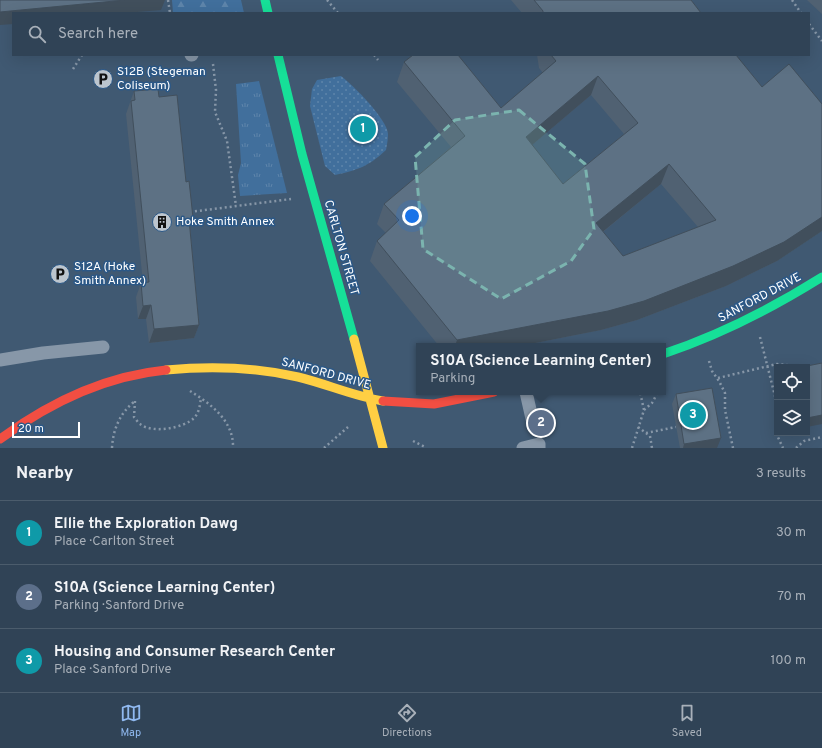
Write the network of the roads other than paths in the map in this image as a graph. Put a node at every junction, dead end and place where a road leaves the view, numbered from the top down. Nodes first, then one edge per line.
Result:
1 (266, 0) edge
2 (268, 12) edge
3 (278, 56) edge
4 (822, 277) edge
5 (103, 347) dead end
6 (666, 353) edge
7 (0, 360) edge
8 (479, 395) edge
9 (527, 395) edge
10 (371, 399) junction
11 (533, 423) dead end
12 (0, 439) edge
13 (383, 448) edge
14 (522, 448) edge
15 (540, 448) edge

1 - 2 street
3 - 10 street, CARLTON STREET
4 - 6 street, SANFORD DRIVE
5 - 7 lane
8 - 10 street, SANFORD DRIVE
9 - 11 lane
10 - 12 street, SANFORD DRIVE
10 - 13 street, CARLTON STREET
14 - 15 lane

